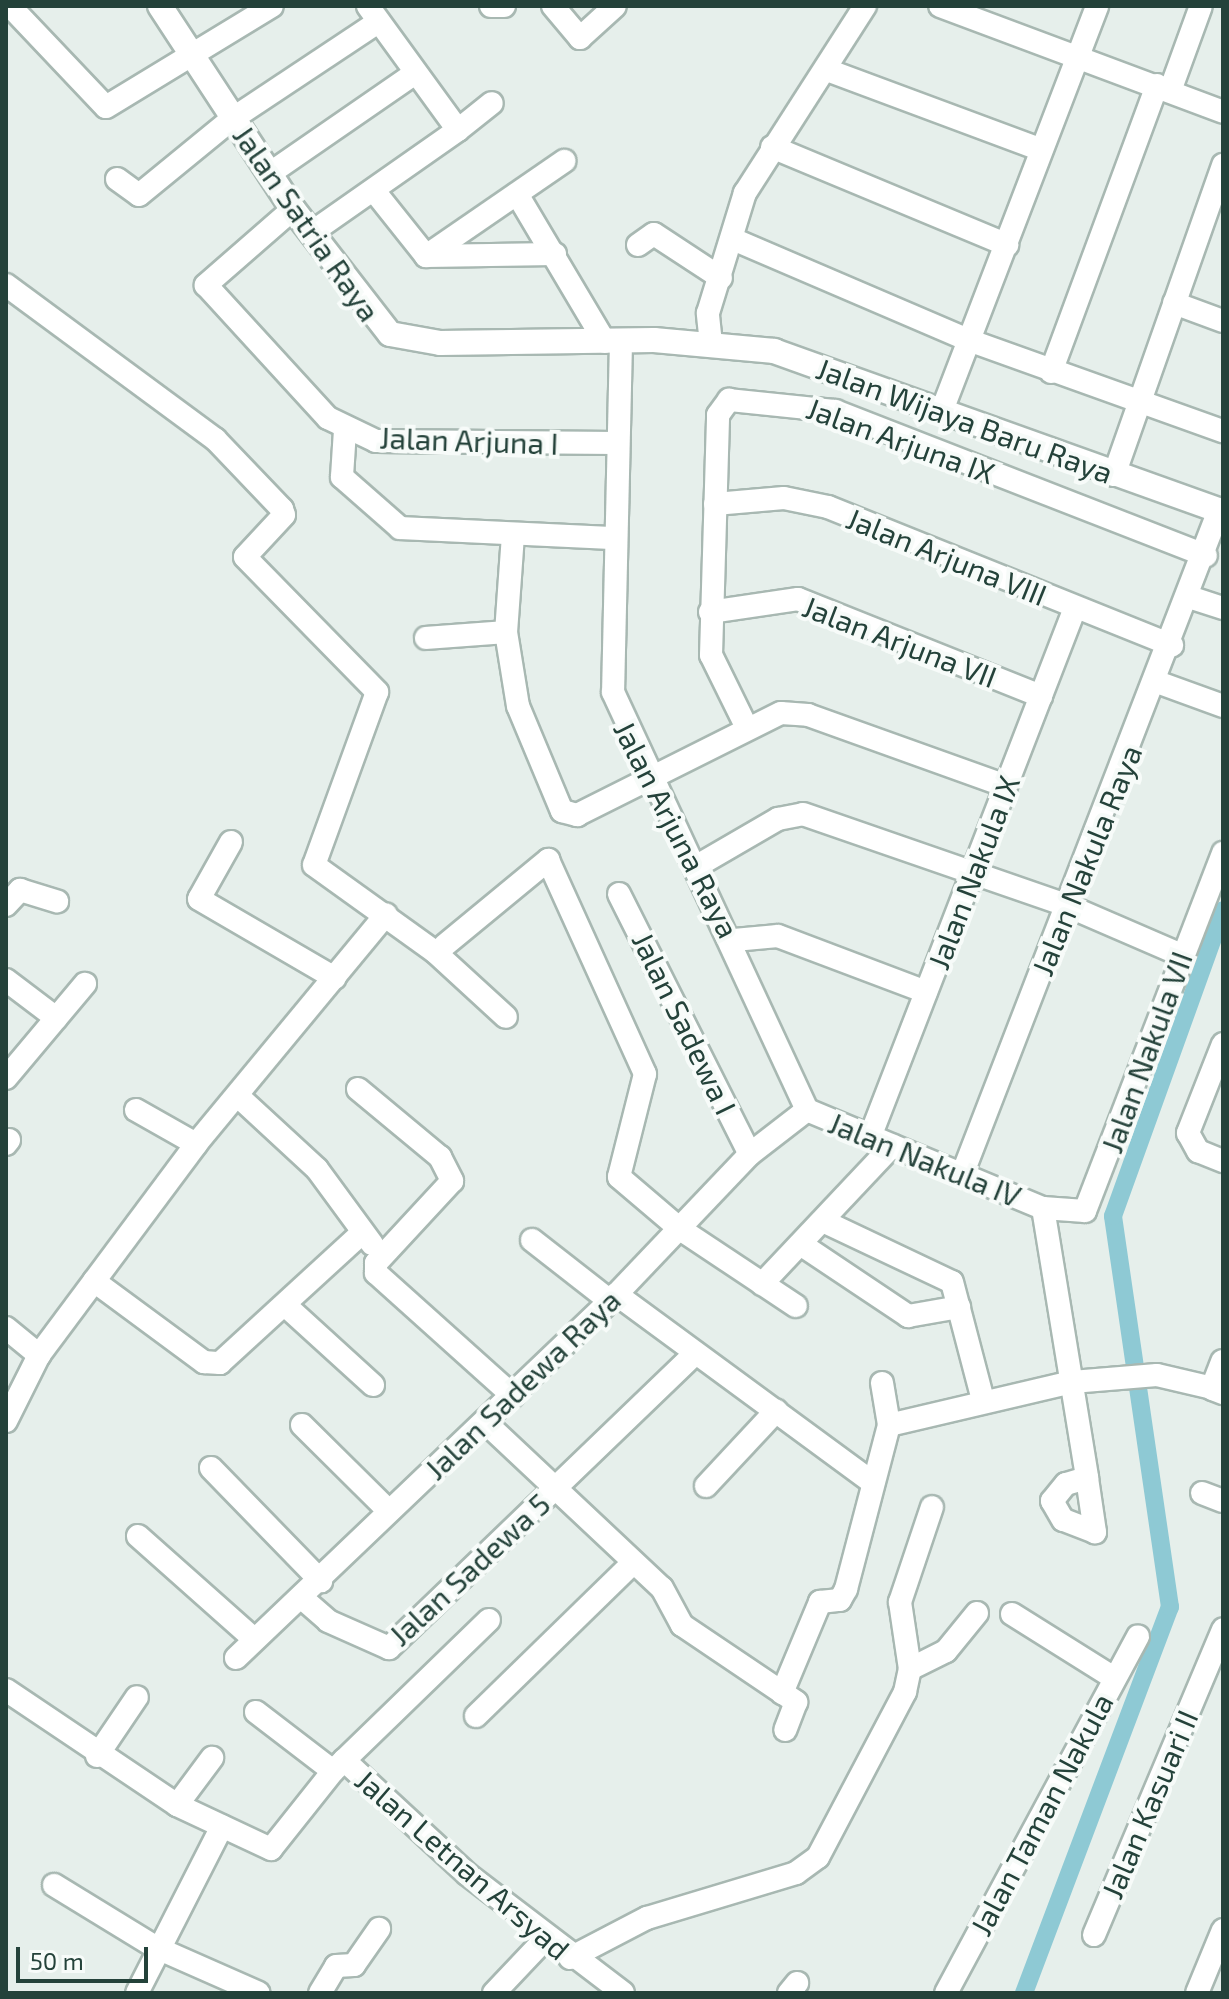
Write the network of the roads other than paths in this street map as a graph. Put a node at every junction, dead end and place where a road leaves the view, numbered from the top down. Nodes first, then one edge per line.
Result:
1 (10, 6) edge
2 (160, 6) edge
3 (272, 6) edge
4 (491, 6) edge
5 (504, 6) edge
6 (553, 6) edge
7 (615, 6) edge
8 (865, 6) edge
9 (940, 6) edge
10 (1097, 6) edge
11 (1201, 6) edge
12 (373, 14) edge
13 (191, 55) junction
14 (1077, 56) junction
15 (827, 70) junction
16 (414, 74) junction
17 (1164, 88) junction
18 (492, 103) dead end
19 (1223, 112) edge
20 (232, 119) junction
21 (458, 130) junction
22 (772, 147) junction
23 (1042, 150) junction
24 (564, 161) dead end
25 (1223, 165) edge
26 (269, 174) junction
27 (117, 179) dead end
28 (375, 192) junction
29 (517, 194) junction
30 (293, 209) junction
31 (1213, 222) edge
32 (311, 233) junction
33 (735, 240) junction
34 (638, 245) dead end
35 (1007, 245) junction
36 (555, 254) junction
37 (426, 256) junction
38 (721, 278) junction
39 (9, 291) edge
40 (1174, 303) junction
41 (1223, 321) edge
42 (971, 341) junction
43 (613, 342) junction
44 (708, 344) junction
45 (1051, 372) junction
46 (1141, 401) junction
47 (941, 413) junction
48 (345, 430) junction
49 (1223, 431) edge
50 (612, 443) junction
51 (1114, 475) junction
52 (715, 504) junction
53 (1215, 531) edge
54 (513, 535) junction
55 (611, 538) junction
56 (1189, 597) junction
57 (1075, 608) junction
58 (1223, 608) edge
59 (710, 612) junction
60 (506, 632) junction
61 (426, 638) dead end
62 (1172, 645) junction
63 (1157, 682) junction
64 (1041, 696) junction
65 (1223, 706) edge
66 (746, 726) junction
67 (651, 775) junction
68 (1006, 786) junction
69 (231, 842) dead end
70 (1223, 853) edge
71 (697, 866) junction
72 (973, 872) junction
73 (619, 894) dead end
74 (57, 901) dead end
75 (6, 905) edge
76 (1068, 906) junction
77 (386, 914) junction
78 (734, 940) junction
79 (445, 945) dead end
80 (1181, 955) junction
81 (335, 978) junction
82 (6, 980) edge
83 (85, 984) dead end
84 (926, 992) junction
85 (506, 1017) dead end
86 (56, 1018) junction
87 (1223, 1044) edge
88 (6, 1078) edge
89 (358, 1089) dead end
90 (239, 1097) junction
91 (136, 1110) dead end
92 (807, 1110) junction
93 (870, 1137) junction
94 (196, 1144) junction
95 (892, 1146) junction
96 (750, 1154) junction
97 (1223, 1161) edge
98 (962, 1175) junction
99 (1043, 1208) junction
100 (825, 1222) junction
101 (680, 1229) junction
102 (362, 1233) junction
103 (532, 1240) dead end
104 (802, 1245) junction
105 (383, 1257) junction
106 (94, 1281) junction
107 (762, 1284) junction
108 (613, 1297) junction
109 (285, 1305) junction
110 (796, 1306) dead end
111 (959, 1307) junction
112 (6, 1328) edge
113 (694, 1354) junction
114 (39, 1355) junction
115 (1223, 1362) edge
116 (1072, 1382) junction
117 (882, 1383) dead end
118 (373, 1385) dead end
119 (1218, 1390) edge
120 (513, 1396) junction
121 (983, 1400) junction
122 (776, 1411) junction
123 (6, 1421) edge
124 (486, 1423) junction
125 (302, 1425) dead end
126 (889, 1425) junction
127 (211, 1468) dead end
128 (1087, 1478) junction
129 (871, 1481) junction
130 (706, 1486) dead end
131 (555, 1490) junction
132 (932, 1507) dead end
133 (389, 1511) junction
134 (138, 1536) dead end
135 (633, 1563) junction
136 (321, 1581) junction
137 (302, 1598) junction
138 (977, 1613) dead end
139 (1012, 1614) dead end
140 (489, 1620) dead end
141 (1223, 1629) edge
142 (1138, 1636) dead end
143 (254, 1639) junction
144 (236, 1658) dead end
145 (910, 1669) junction
146 (1114, 1678) junction
147 (6, 1690) edge
148 (782, 1693) junction
149 (137, 1697) dead end
150 (256, 1712) dead end
151 (476, 1716) dead end
152 (785, 1730) dead end
153 (97, 1756) junction
154 (212, 1758) dead end
155 (338, 1766) junction
156 (177, 1805) junction
157 (222, 1826) junction
158 (54, 1885) dead end
159 (379, 1929) dead end
160 (1094, 1935) dead end
161 (545, 1939) junction
162 (1220, 1945) edge
163 (157, 1948) junction
164 (570, 1958) junction
165 (137, 1993) edge
166 (259, 1993) edge
167 (320, 1993) edge
168 (494, 1993) edge
169 (623, 1993) edge
170 (946, 1993) edge
171 (1197, 1993) edge

1 - 13 street
2 - 13 street, Jalan Satria Raya
3 - 13 street
4 - 5 street
6 - 7 street
8 - 15 street
9 - 14 street
10 - 14 street
11 - 17 street
12 - 16 street
12 - 20 street
13 - 20 street, Jalan Satria Raya
14 - 17 street
14 - 23 street
15 - 22 street
15 - 23 street
16 - 21 street
16 - 26 street
17 - 19 street
17 - 45 street
18 - 21 street
20 - 26 street, Jalan Satria Raya
20 - 27 street
21 - 28 street
22 - 33 street
22 - 35 street
23 - 35 street
24 - 29 street
25 - 31 street
26 - 30 street, Jalan Satria Raya
28 - 32 street
28 - 37 street
29 - 36 street
29 - 37 street
30 - 32 street, Jalan Satria Raya
30 - 48 street, Jalan Arjuna I
31 - 40 street
32 - 43 street, Jalan Satria Raya
33 - 38 street
33 - 42 street
34 - 38 street
35 - 42 street
36 - 37 street
36 - 43 street
38 - 44 street
39 - 77 street
40 - 41 street
40 - 46 street
42 - 45 street
42 - 47 street
43 - 44 street, Jalan Satria Raya
43 - 50 street, Jalan Arjuna Raya
44 - 47 street, Jalan Wijaya Baru Raya
45 - 46 street
46 - 49 street
46 - 51 street
47 - 51 street, Jalan Wijaya Baru Raya
48 - 50 street, Jalan Arjuna I
48 - 54 street
50 - 55 street, Jalan Arjuna Raya
51 - 53 street, Jalan Wijaya Baru Raya
52 - 53 street, Jalan Arjuna IX
52 - 57 street, Jalan Arjuna VIII
52 - 59 street, Jalan Arjuna IX
53 - 56 street, Jalan Nakula Raya
54 - 55 street
54 - 60 street
55 - 67 street, Jalan Arjuna Raya
56 - 58 street
56 - 62 street, Jalan Nakula Raya
57 - 62 street, Jalan Arjuna VIII
57 - 64 street, Jalan Nakula IX
59 - 64 street, Jalan Arjuna VII
59 - 66 street, Jalan Arjuna IX
60 - 61 street
60 - 67 street
62 - 63 street, Jalan Nakula Raya
63 - 65 street
63 - 76 street, Jalan Nakula Raya
64 - 68 street, Jalan Nakula IX
66 - 67 street
66 - 68 street
67 - 71 street, Jalan Arjuna Raya
68 - 72 street, Jalan Nakula IX
69 - 81 street
70 - 80 street, Jalan Nakula VII
71 - 72 street
71 - 78 street, Jalan Arjuna Raya
72 - 76 street
72 - 84 street, Jalan Nakula IX
73 - 96 street, Jalan Sadewa I
74 - 75 street
76 - 80 street
76 - 98 street, Jalan Nakula Raya
77 - 81 street
77 - 85 street
78 - 84 street
78 - 92 street, Jalan Arjuna Raya
79 - 101 street
80 - 99 street, Jalan Nakula VII
81 - 90 street
82 - 86 street
83 - 86 street
84 - 93 street, Jalan Nakula IX
86 - 88 street
87 - 97 street
89 - 105 street
90 - 94 street
90 - 102 street
91 - 94 street
92 - 93 street, Jalan Nakula IV
92 - 96 street, Jalan Sadewa Raya
93 - 95 street, Jalan Nakula IV
94 - 106 street
95 - 98 street, Jalan Nakula IV
95 - 100 street
96 - 101 street, Jalan Sadewa Raya
98 - 99 street, Jalan Nakula IV
99 - 116 street
100 - 104 street
100 - 111 street
101 - 107 street
101 - 108 street, Jalan Sadewa Raya
102 - 105 street
102 - 109 street
103 - 108 street
104 - 107 street
104 - 111 street
105 - 120 street
106 - 109 street
106 - 114 street
107 - 110 street
108 - 113 street
108 - 120 street, Jalan Sadewa Raya
109 - 118 street
111 - 121 street
112 - 114 street
113 - 122 street
113 - 131 street
114 - 123 street
115 - 119 street
116 - 119 street
116 - 121 street
116 - 128 street
117 - 126 street
120 - 124 street, Jalan Sadewa Raya
121 - 126 street
122 - 129 street
122 - 130 street
124 - 131 street
124 - 133 street, Jalan Sadewa Raya
125 - 133 street
126 - 129 street
127 - 136 street
128 - 128 street
129 - 148 street
131 - 135 street
131 - 137 street, Jalan Sadewa 5
132 - 145 street
133 - 136 street, Jalan Sadewa Raya
134 - 143 street
135 - 148 street
135 - 151 street
136 - 137 street, Jalan Sadewa Raya
137 - 143 street, Jalan Sadewa Raya
138 - 145 street
139 - 146 street
140 - 155 street
141 - 160 street, Jalan Kasuari II
142 - 146 street, Jalan Taman Nakula
143 - 144 street, Jalan Sadewa Raya
145 - 164 street
146 - 170 street, Jalan Taman Nakula
147 - 153 street, Jalan Letnan Arsyad
148 - 152 street
149 - 153 street
150 - 155 street
153 - 156 street, Jalan Letnan Arsyad
154 - 156 street
155 - 157 street, Jalan Letnan Arsyad
155 - 161 street, Jalan Letnan Arsyad
156 - 157 street, Jalan Letnan Arsyad
157 - 163 street
158 - 163 street
159 - 167 street
161 - 164 street, Jalan Letnan Arsyad
161 - 168 street
162 - 171 street
163 - 165 street
163 - 166 street
164 - 169 street, Jalan Letnan Arsyad

